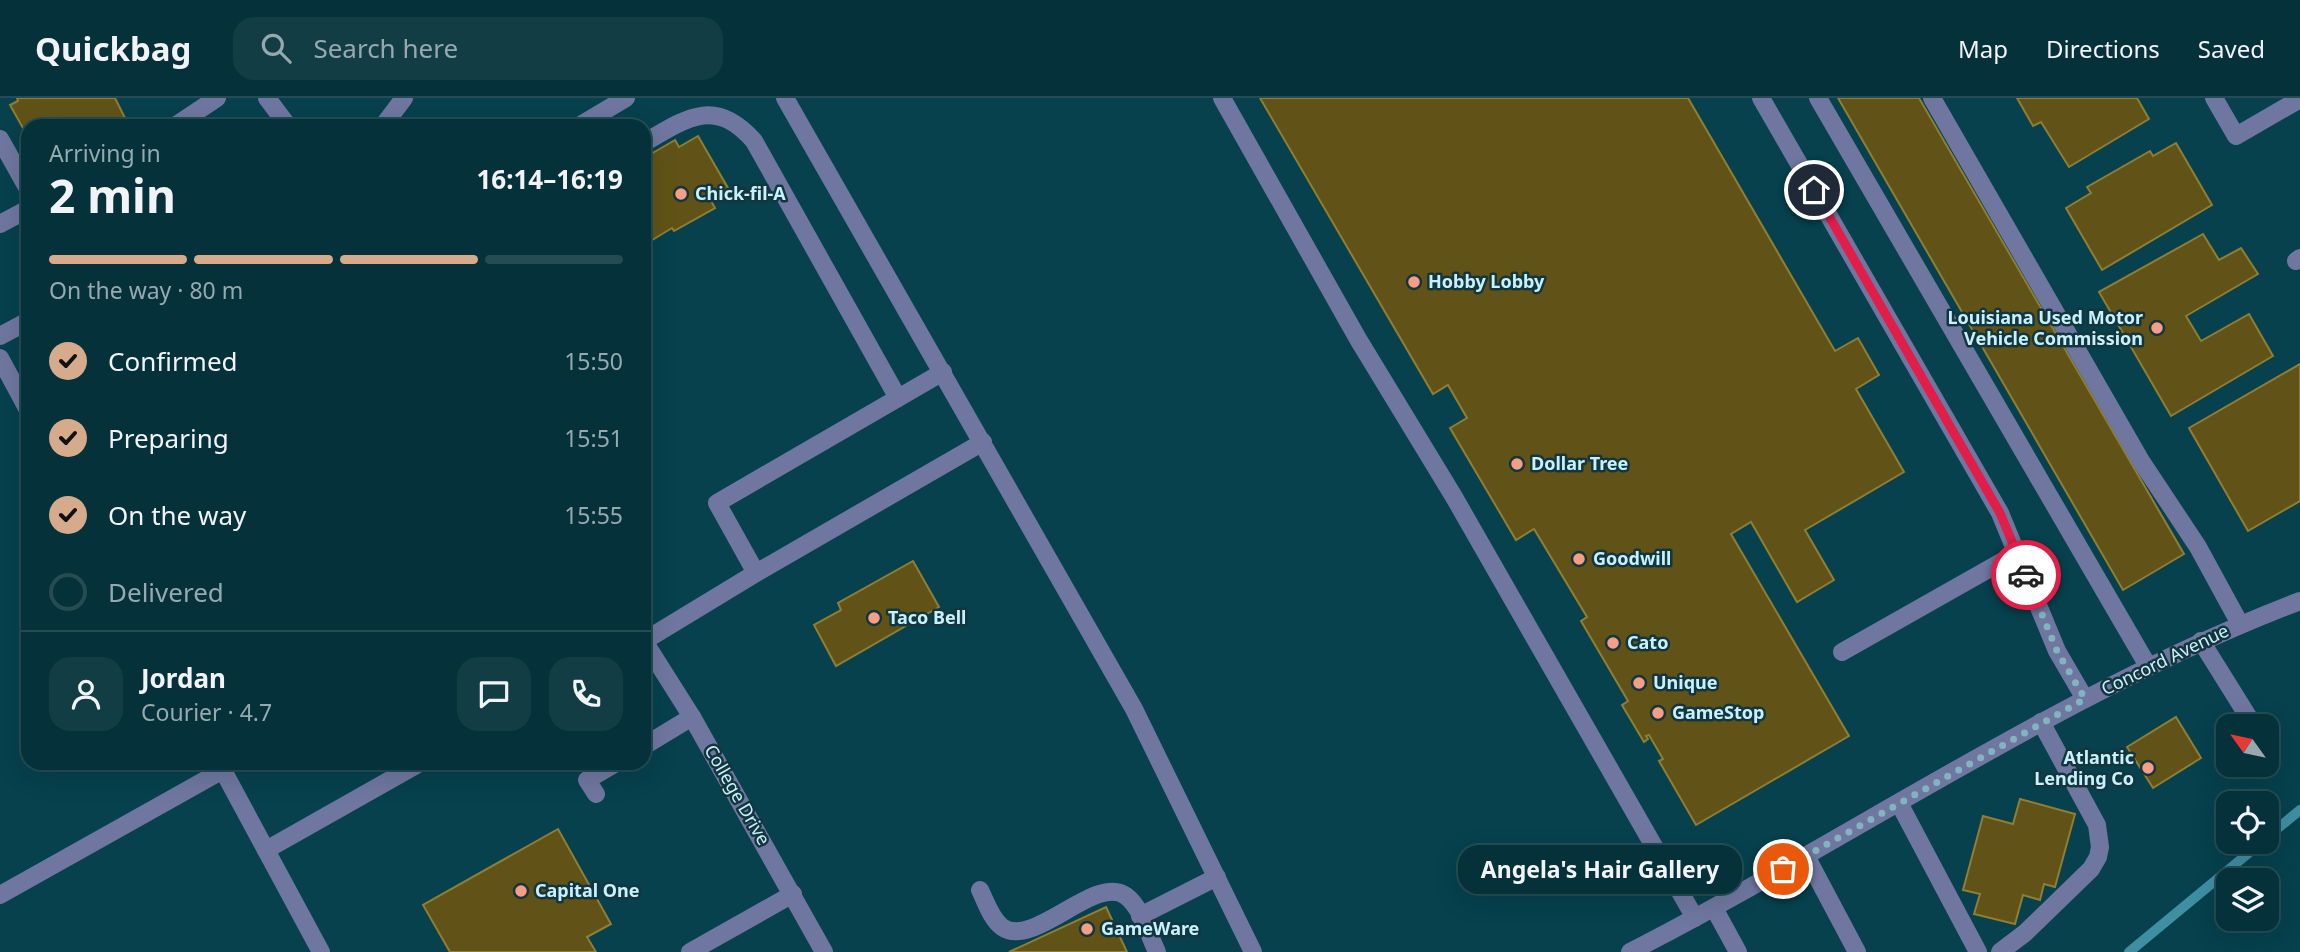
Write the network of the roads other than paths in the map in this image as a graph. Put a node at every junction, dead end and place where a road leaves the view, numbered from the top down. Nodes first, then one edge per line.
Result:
1 (217, 98) edge
2 (267, 98) edge
3 (404, 98) edge
4 (626, 98) edge
5 (785, 98) edge
6 (1222, 98) edge
7 (1761, 98) edge
8 (1818, 98) edge
9 (1932, 98) edge
10 (2214, 98) edge
11 (2300, 99) edge
12 (186, 119) edge
13 (284, 119) edge
14 (388, 119) edge
15 (591, 119) edge
16 (0, 139) edge
17 (651, 139) edge
18 (21, 176) edge
19 (21, 213) edge
20 (0, 224) edge
21 (21, 325) edge
22 (0, 336) edge
23 (0, 358) edge
24 (943, 372) junction
25 (21, 397) edge
26 (898, 398) junction
27 (983, 442) junction
28 (2017, 553) junction
29 (756, 573) junction
30 (2300, 601) edge
31 (2240, 624) junction
32 (651, 637) edge
33 (2201, 641) junction
34 (651, 652) edge
35 (1842, 652) dead end
36 (2148, 666) junction
37 (2085, 699) junction
38 (2247, 714) edge
39 (692, 717) junction
40 (2040, 723) junction
41 (651, 742) edge
42 (215, 770) edge
43 (226, 770) edge
44 (408, 770) edge
45 (604, 770) edge
46 (596, 794) dead end
47 (1899, 803) junction
48 (266, 850) junction
49 (1806, 856) junction
50 (1217, 877) junction
51 (980, 890) dead end
52 (793, 894) junction
53 (0, 895) edge
54 (1714, 908) junction
55 (1140, 916) junction
56 (1695, 918) junction
57 (321, 952) edge
58 (690, 952) edge
59 (824, 952) edge
60 (1157, 952) edge
61 (1253, 952) edge
62 (1630, 952) edge
63 (1738, 952) edge
64 (1857, 952) edge
65 (1978, 952) edge
66 (2000, 952) edge

1 - 12 street
2 - 13 street
3 - 14 street
4 - 15 street
5 - 24 street
6 - 56 street
7 - 28 street
8 - 36 street
9 - 31 street
10 - 11 street
16 - 18 street
17 - 26 street
19 - 20 street
21 - 22 street
23 - 25 street
24 - 26 street
24 - 27 street
26 - 29 street
27 - 29 street
27 - 50 street
28 - 35 street
28 - 37 street
29 - 32 street
30 - 31 street, Concord Avenue
31 - 33 street, Concord Avenue
33 - 36 street, Concord Avenue
33 - 38 street
34 - 39 street, College Drive
36 - 37 street, Concord Avenue
37 - 40 street, Concord Avenue
39 - 41 street
39 - 52 street, College Drive
40 - 47 street, Concord Avenue
40 - 66 street
42 - 53 street
43 - 48 street
44 - 48 street
45 - 46 street
47 - 49 street, Concord Avenue
47 - 65 street
48 - 57 street
49 - 54 street, Concord Avenue
49 - 64 street
50 - 55 street
50 - 61 street
51 - 55 street
52 - 58 street
52 - 59 street, College Drive
54 - 56 street, Concord Avenue
54 - 63 street
55 - 60 street
56 - 62 street, Concord Avenue

